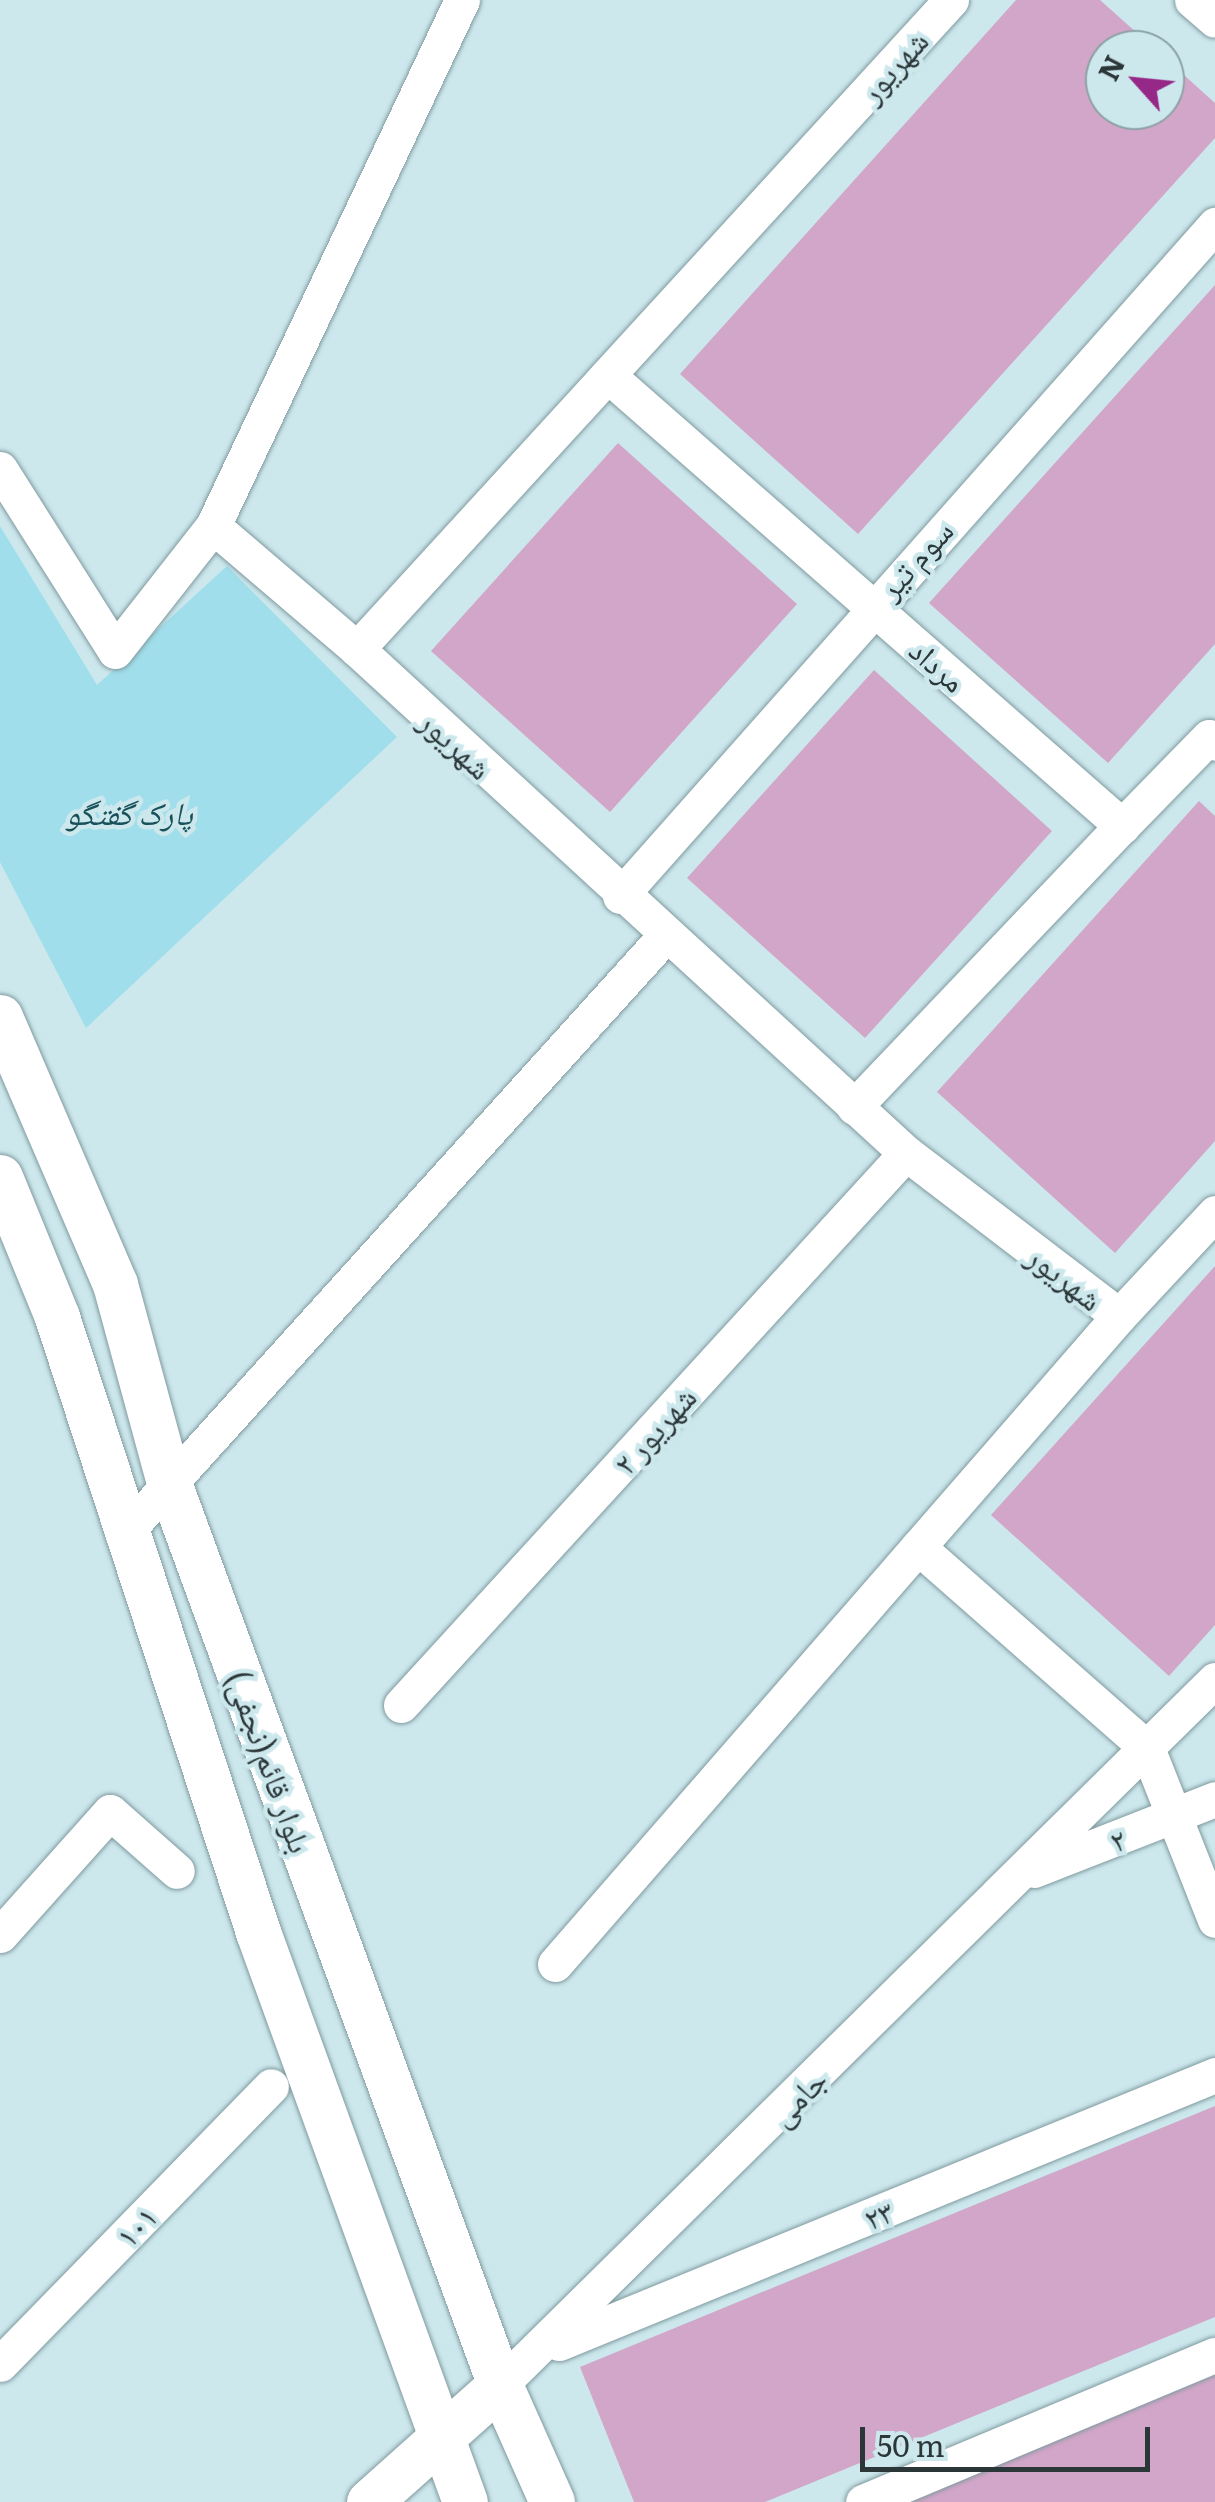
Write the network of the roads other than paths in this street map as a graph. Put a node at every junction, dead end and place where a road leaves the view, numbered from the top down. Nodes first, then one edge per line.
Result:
1 (462, 0) edge
2 (950, 0) edge
3 (1192, 0) edge
4 (1215, 20) edge
5 (1215, 225) edge
6 (611, 378) junction
7 (0, 469) edge
8 (213, 526) junction
9 (872, 604) junction
10 (357, 650) junction
11 (1213, 737) edge
12 (1122, 826) junction
13 (620, 896) junction
14 (665, 936) junction
15 (0, 1017) edge
16 (854, 1107) junction
17 (906, 1153) junction
18 (0, 1177) edge
19 (1215, 1213) edge
20 (1119, 1316) junction
21 (170, 1483) junction
22 (122, 1535) junction
23 (918, 1547) junction
24 (1215, 1680) edge
25 (402, 1705) dead end
26 (1147, 1748) junction
27 (1215, 1799) edge
28 (1175, 1815) junction
29 (177, 1870) dead end
30 (1018, 1876) junction
31 (1215, 1920) edge
32 (0, 1934) edge
33 (554, 1964) dead end
34 (1215, 2075) edge
35 (271, 2086) dead end
36 (541, 2350) junction
37 (1215, 2355) edge
38 (0, 2364) edge
39 (500, 2385) junction
40 (439, 2436) junction
41 (369, 2502) edge
42 (465, 2502) edge
43 (552, 2502) edge
44 (863, 2502) edge

1 - 8 street
2 - 6 street, شهریور
3 - 4 street
5 - 9 street, سوم تیر
6 - 9 street, مرداد
6 - 10 street, شهریور
7 - 8 street
8 - 10 street
9 - 12 street, مرداد
9 - 13 street, سوم تیر
10 - 13 street, شهریور
11 - 12 street
12 - 16 street
13 - 14 street, شهریور
14 - 16 street, شهریور
14 - 21 street
15 - 21 street, بلوار قائم(نجفی)
16 - 17 street, شهریور
17 - 20 street, شهریور
17 - 25 street, شهریور ۲
18 - 22 street, بلوار قائم(نجفی)
19 - 20 street, شهریور
20 - 23 street
21 - 22 street
21 - 39 street, بلوار قائم(نجفی)
22 - 40 street, بلوار قائم(نجفی)
23 - 26 street
23 - 33 street
24 - 26 street, جامی
26 - 28 street
26 - 30 street, جامی
27 - 28 street, ۲
28 - 30 street, ۲
28 - 31 street
29 - 32 street
30 - 36 street, جامی
34 - 36 street, ۲۳
35 - 38 street, ۱۰۱
36 - 39 street, جامی
37 - 44 street
39 - 40 street, جامی
39 - 43 street, بلوار قائم(نجفی)
40 - 41 street, جامی
40 - 42 street, بلوار قائم(نجفی)

